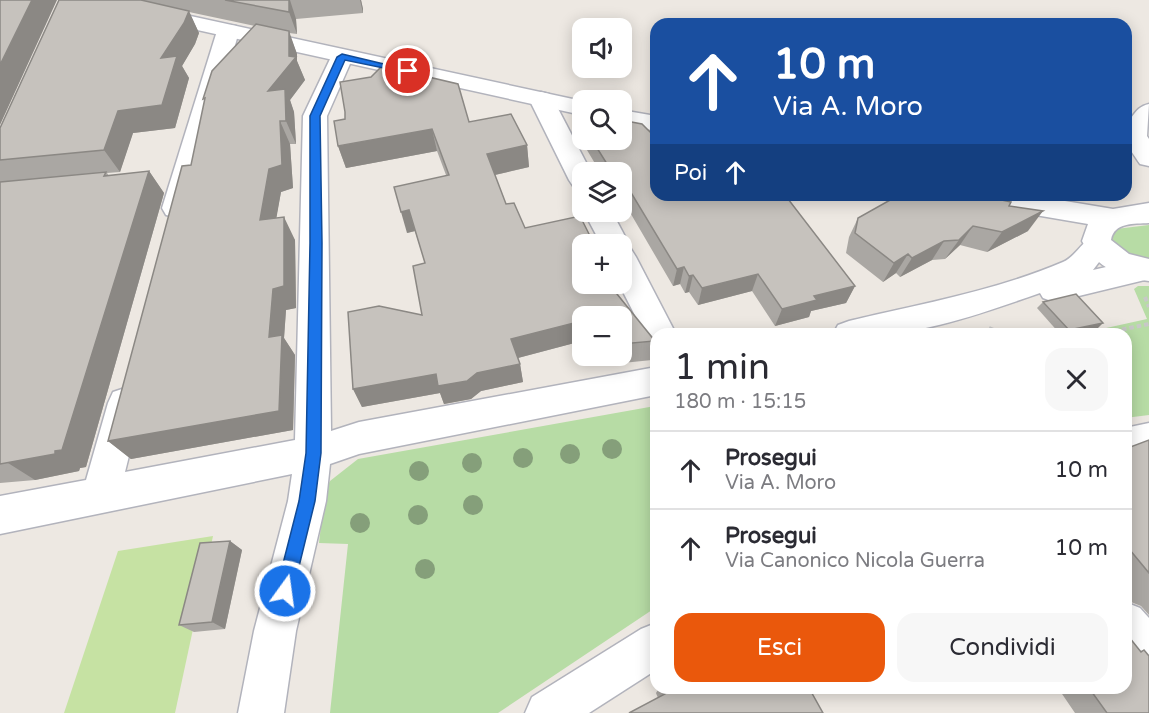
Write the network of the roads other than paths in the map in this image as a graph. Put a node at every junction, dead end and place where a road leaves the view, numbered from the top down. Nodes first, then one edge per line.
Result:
1 (89, 0) edge
2 (228, 31) junction
3 (342, 57) junction
4 (542, 99) junction
5 (572, 106) edge
6 (1149, 111) edge
7 (632, 119) edge
8 (650, 123) edge
9 (1148, 160) edge
10 (573, 162) edge
11 (994, 201) edge
12 (1006, 201) edge
13 (1149, 213) edge
14 (1112, 218) junction
15 (169, 234) edge
16 (1097, 243) junction
17 (1145, 270) edge
18 (632, 279) edge
19 (978, 302) junction
20 (657, 328) edge
21 (873, 328) edge
22 (130, 382) edge
23 (650, 382) edge
24 (1149, 439) edge
25 (1132, 443) edge
26 (313, 453) junction
27 (100, 496) junction
28 (0, 515) edge
29 (1132, 631) edge
30 (650, 648) edge
31 (1149, 652) edge
32 (261, 713) edge
33 (548, 713) edge

1 - 2 street
2 - 3 street
2 - 15 street
3 - 4 street
3 - 26 street
4 - 5 street
4 - 10 street
6 - 9 street
7 - 8 street
11 - 16 street
12 - 14 street
13 - 14 street
14 - 16 street
16 - 17 street
16 - 19 street
17 - 19 street
18 - 20 street
19 - 21 street
22 - 27 street
23 - 26 street
24 - 25 street
26 - 27 street
26 - 32 street
27 - 28 street
29 - 31 street
30 - 33 street

